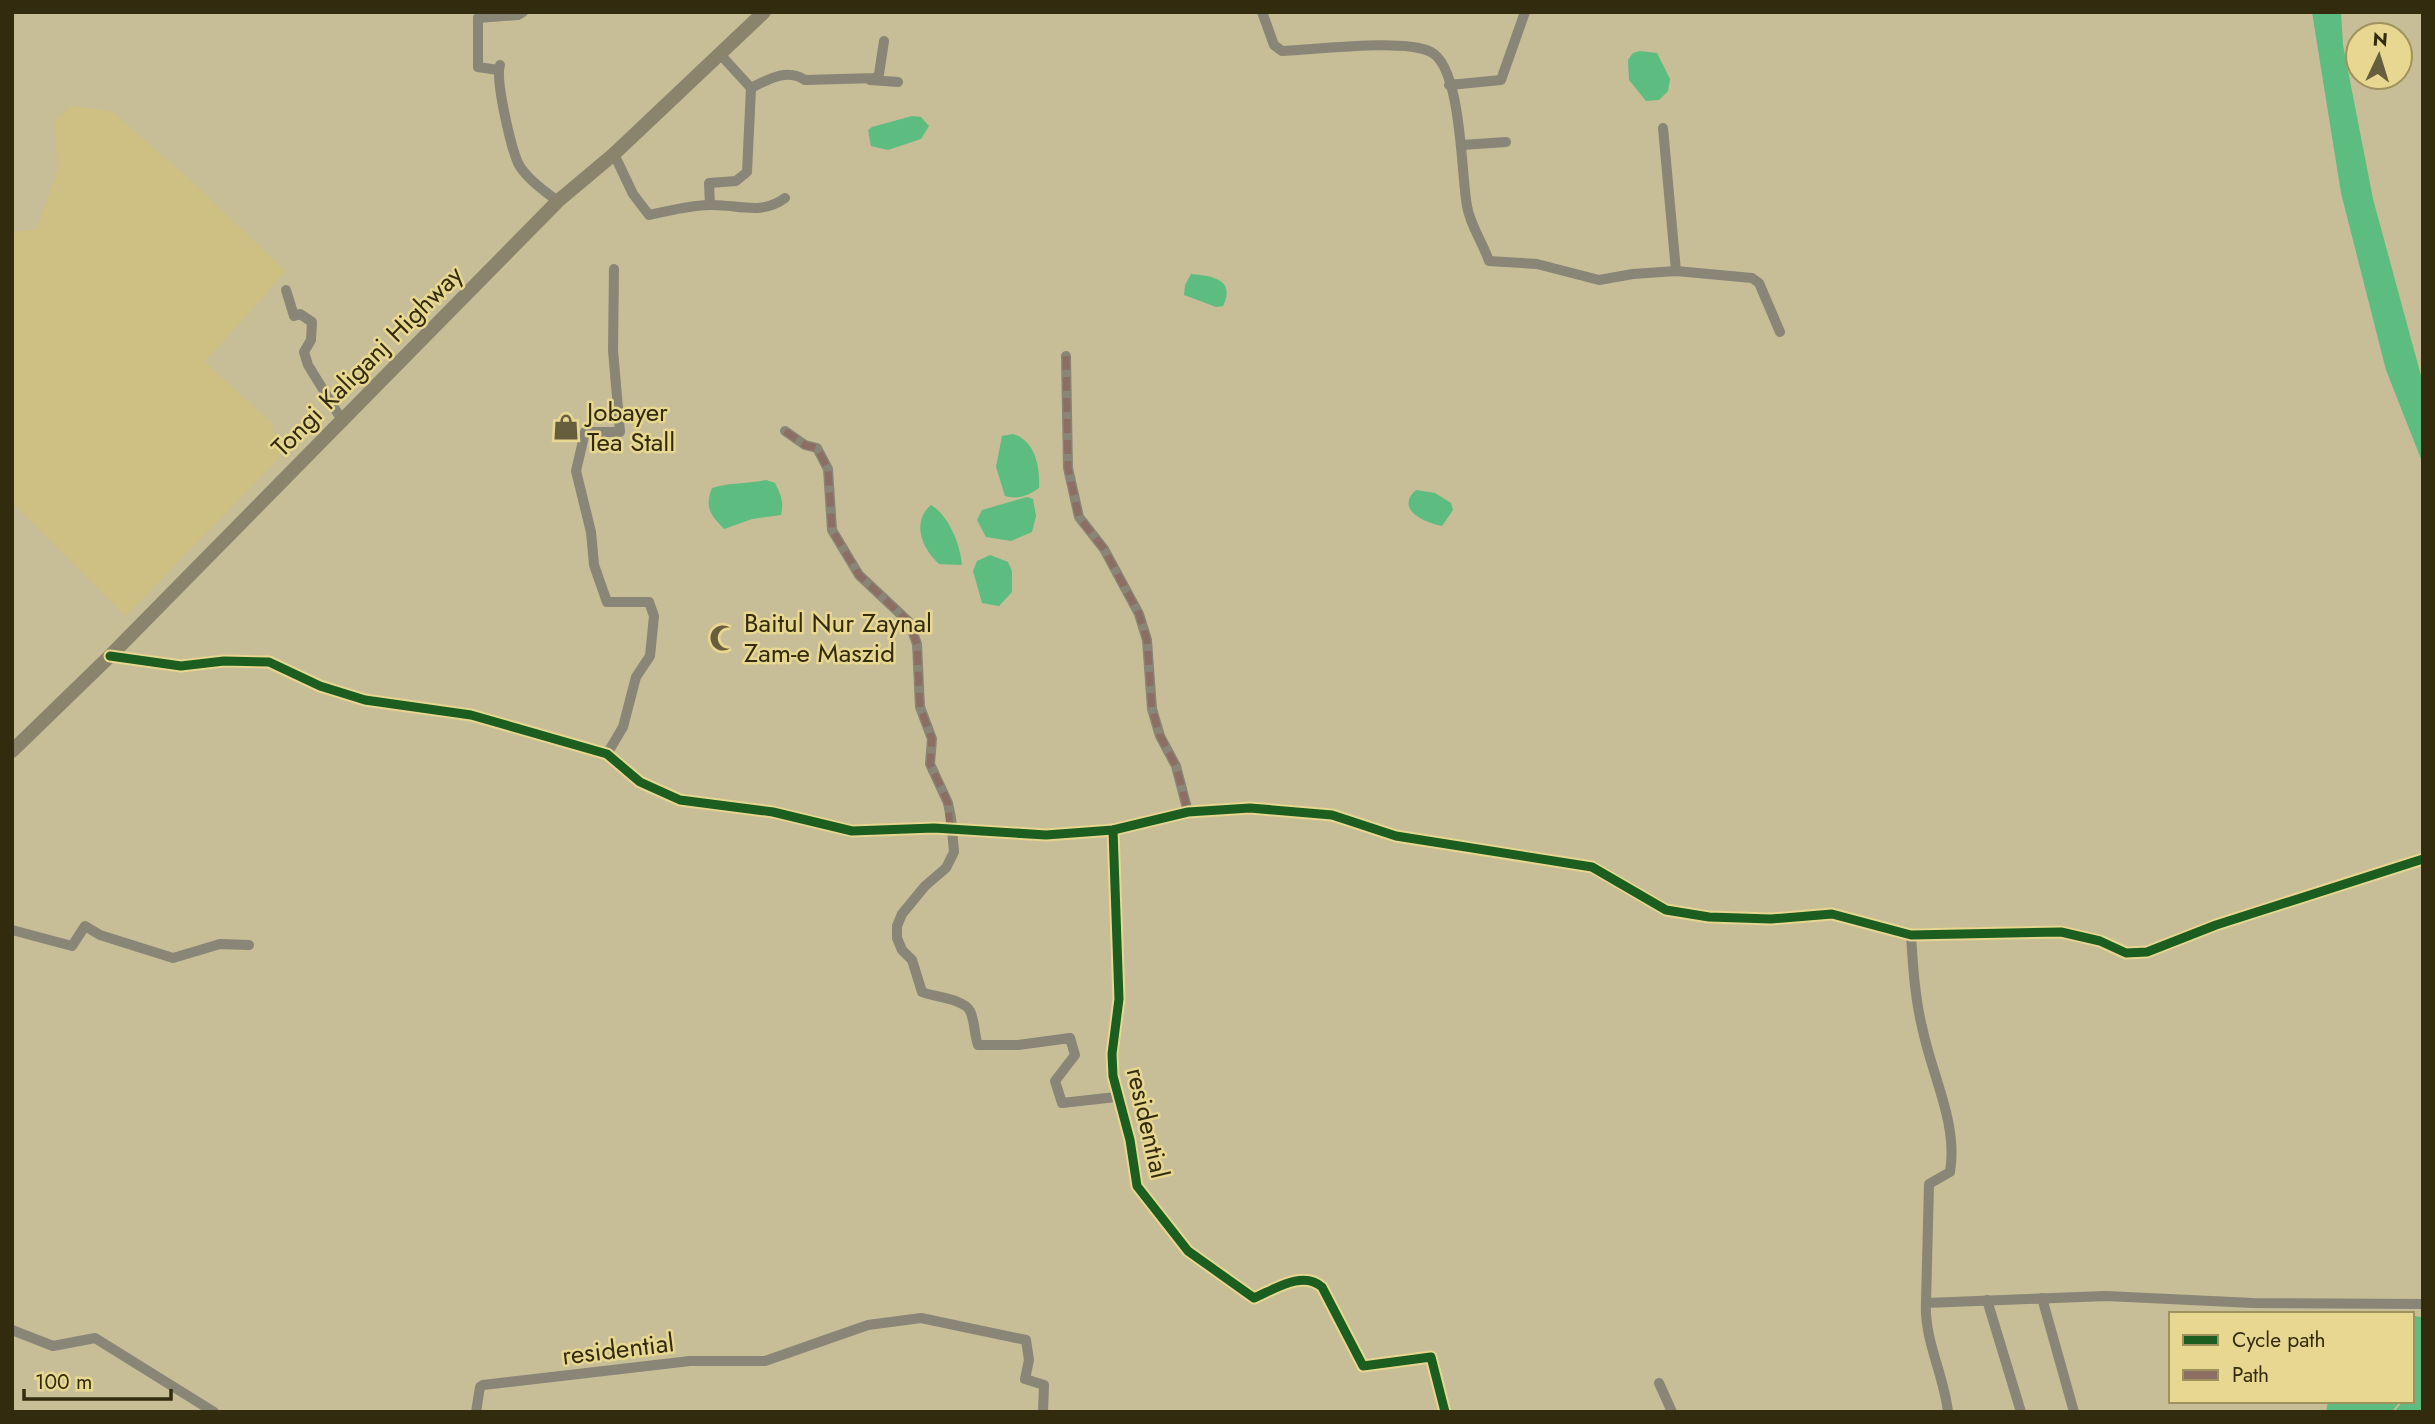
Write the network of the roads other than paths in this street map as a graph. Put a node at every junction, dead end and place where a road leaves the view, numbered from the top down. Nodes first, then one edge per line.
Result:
1 (523, 12) edge
2 (764, 12) edge
3 (1262, 12) edge
4 (1525, 12) edge
5 (884, 41) dead end
6 (719, 53) junction
7 (870, 80) junction
8 (898, 82) dead end
9 (1449, 85) junction
10 (751, 88) junction
11 (1663, 128) dead end
12 (1506, 142) dead end
13 (1462, 145) junction
14 (614, 154) junction
15 (785, 198) dead end
16 (558, 201) junction
17 (710, 205) junction
18 (614, 269) dead end
19 (1676, 271) junction
20 (286, 290) dead end
21 (1780, 332) dead end
22 (1066, 356) dead end
23 (342, 422) junction
24 (785, 431) dead end
25 (110, 656) junction
26 (12, 751) edge
27 (607, 754) junction
28 (1188, 812) junction
29 (950, 830) junction
30 (1113, 830) junction
31 (2423, 859) edge
32 (12, 930) edge
33 (1910, 935) junction
34 (249, 945) dead end
35 (1116, 1097) junction
36 (2042, 1298) junction
37 (1987, 1300) junction
38 (1926, 1303) junction
39 (2423, 1304) edge
40 (12, 1331) edge
41 (1660, 1382) dead end
42 (214, 1412) edge
43 (476, 1412) edge
44 (1043, 1412) edge
45 (1445, 1412) edge
46 (1672, 1412) edge
47 (1948, 1412) edge
48 (2021, 1412) edge
49 (2074, 1412) edge

1 - 16 street
2 - 6 main road, Tongi Kaliganj Highway
3 - 9 street
4 - 9 street
5 - 7 street
6 - 10 street
6 - 14 main road, Tongi Kaliganj Highway
7 - 8 street
7 - 10 street
9 - 13 street
10 - 17 street
11 - 19 street
12 - 13 street
13 - 19 street
14 - 16 main road, Tongi Kaliganj Highway
14 - 17 street
15 - 17 street
16 - 23 main road, Tongi Kaliganj Highway
18 - 27 street
19 - 21 street
20 - 23 street
22 - 28 street
23 - 25 main road, Tongi Kaliganj Highway
24 - 29 street
25 - 26 main road, Tongi Kaliganj Highway
25 - 27 street
27 - 29 street
28 - 30 street
28 - 33 street
29 - 30 street
29 - 35 street
30 - 35 street, residential
31 - 33 street
32 - 34 street
33 - 38 street
35 - 45 street, residential
36 - 37 street
36 - 39 street
36 - 49 street
37 - 38 street
37 - 48 street
38 - 47 street
40 - 42 street
41 - 46 street
43 - 44 street, residential

